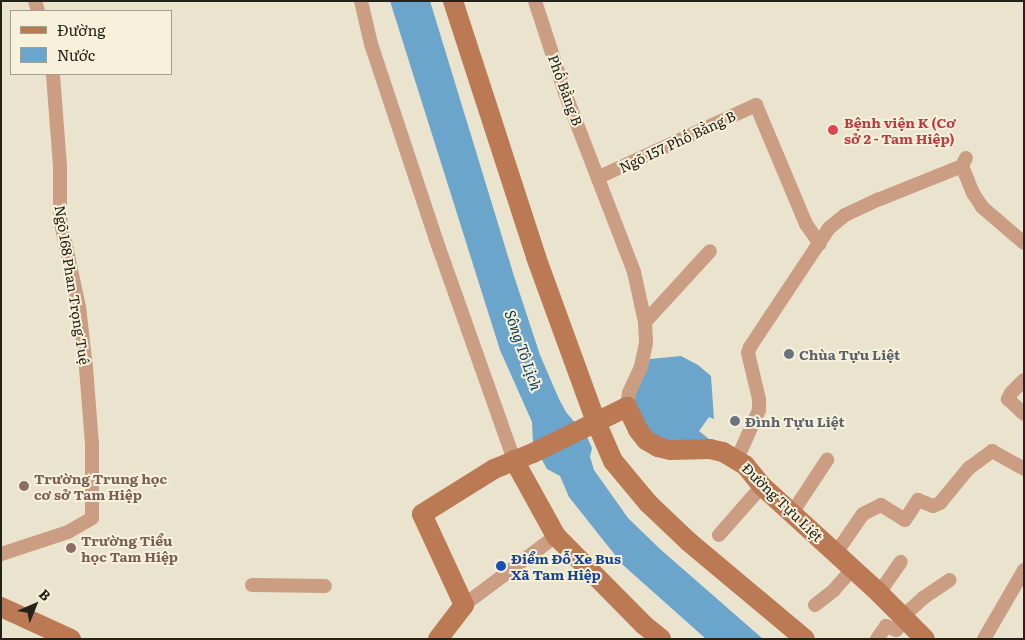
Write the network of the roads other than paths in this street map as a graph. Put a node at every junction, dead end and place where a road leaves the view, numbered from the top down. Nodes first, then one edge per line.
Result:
1 (361, 1) edge
2 (453, 1) edge
3 (535, 1) edge
4 (52, 75) edge
5 (599, 177) junction
6 (1024, 243) edge
7 (820, 244) junction
8 (710, 251) dead end
9 (645, 322) junction
10 (1024, 380) edge
11 (627, 407) junction
12 (1024, 414) edge
13 (589, 425) junction
14 (524, 457) junction
15 (737, 459) junction
16 (827, 460) dead end
17 (1024, 469) edge
18 (762, 486) junction
19 (792, 513) junction
20 (719, 535) dead end
21 (556, 536) junction
22 (836, 553) junction
23 (1, 554) edge
24 (902, 562) dead end
25 (852, 569) junction
26 (1024, 570) edge
27 (950, 580) dead end
28 (252, 585) dead end
29 (325, 586) dead end
30 (880, 593) junction
31 (815, 605) dead end
32 (1, 606) edge
33 (464, 606) junction
34 (903, 619) junction
35 (71, 639) edge
36 (438, 639) edge
37 (661, 639) edge
38 (805, 639) edge
39 (877, 639) edge
40 (925, 639) edge
41 (984, 639) edge

1 - 14 street
2 - 13 street
3 - 5 street, Phố Bằng B
4 - 23 street, Ngõ 168 Phan Trọng Tuệ
5 - 7 street, Ngõ 157 Phố Bằng B
5 - 9 street
6 - 7 street
7 - 15 street
8 - 9 street
9 - 11 street
10 - 12 street
11 - 13 street
11 - 15 street, Đường Tựu Liệt
13 - 14 street
13 - 38 street
14 - 21 street
14 - 33 street
15 - 18 street, Đường Tựu Liệt
16 - 19 street
17 - 22 street
18 - 19 street, Đường Tựu Liệt
18 - 20 street
19 - 22 street, Đường Tựu Liệt
21 - 33 street
21 - 37 street
22 - 25 street, Đường Tựu Liệt
24 - 30 street
25 - 30 street, Đường Tựu Liệt
25 - 31 street
26 - 41 street
27 - 34 street
28 - 29 street
30 - 34 street, Đường Tựu Liệt
32 - 35 street
33 - 36 street
34 - 39 street
34 - 40 street, Đường Tựu Liệt

